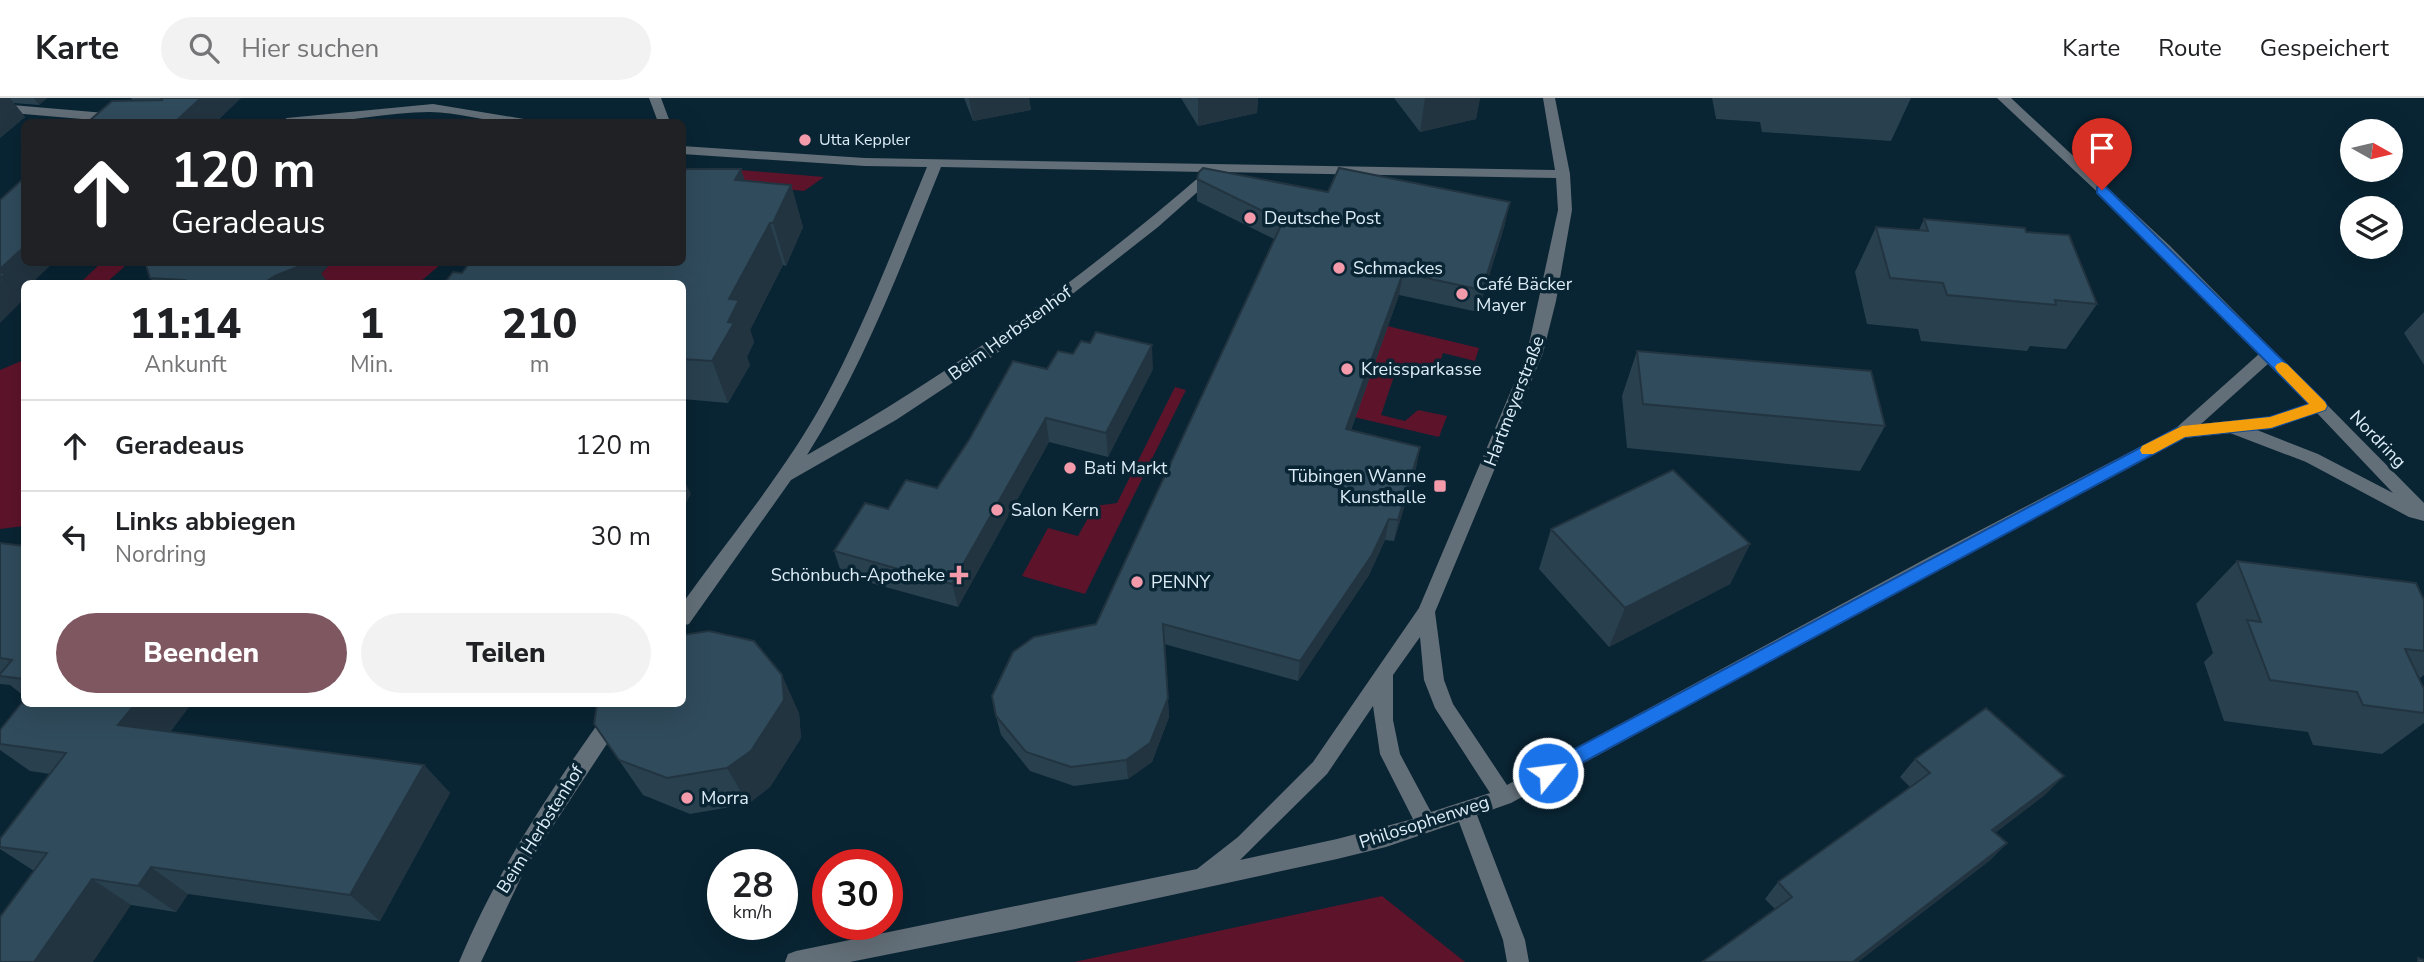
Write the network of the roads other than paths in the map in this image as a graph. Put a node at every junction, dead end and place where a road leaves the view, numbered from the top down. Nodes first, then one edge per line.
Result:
1 (655, 98) edge
2 (1549, 98) edge
3 (2003, 98) edge
4 (0, 108) edge
5 (130, 119) edge
6 (332, 119) edge
7 (501, 119) edge
8 (663, 119) edge
9 (686, 150) edge
10 (936, 163) junction
11 (1217, 167) junction
12 (1563, 174) junction
13 (2269, 354) junction
14 (2319, 406) junction
15 (2234, 428) junction
16 (2182, 432) junction
17 (786, 475) junction
18 (2424, 515) edge
19 (1426, 612) junction
20 (686, 613) edge
21 (1385, 672) junction
22 (621, 707) edge
23 (1504, 797) junction
24 (1465, 811) junction
25 (1426, 823) junction
26 (1202, 876) junction
27 (470, 962) edge
28 (796, 962) edge
29 (1518, 962) edge

1 - 8 street
2 - 12 street, Hartmeyerstraße
3 - 13 street, Nordring
4 - 5 street
6 - 7 street
9 - 10 street
10 - 11 street
10 - 17 street, Beim Herbstenhof
11 - 12 street
11 - 17 street, Beim Herbstenhof
12 - 19 street, Hartmeyerstraße
13 - 14 street, Nordring
13 - 16 street
14 - 15 street
14 - 18 street, Nordring
15 - 16 street
15 - 18 street
16 - 23 street, Philosophenweg
17 - 20 street, Beim Herbstenhof
19 - 21 street, Hartmeyerstraße
19 - 23 street
21 - 25 street
21 - 26 street, Hartmeyerstraße
22 - 27 street, Beim Herbstenhof
23 - 24 street, Philosophenweg
24 - 25 street, Philosophenweg
24 - 29 street
25 - 26 street, Philosophenweg
26 - 28 street, Philosophenweg

